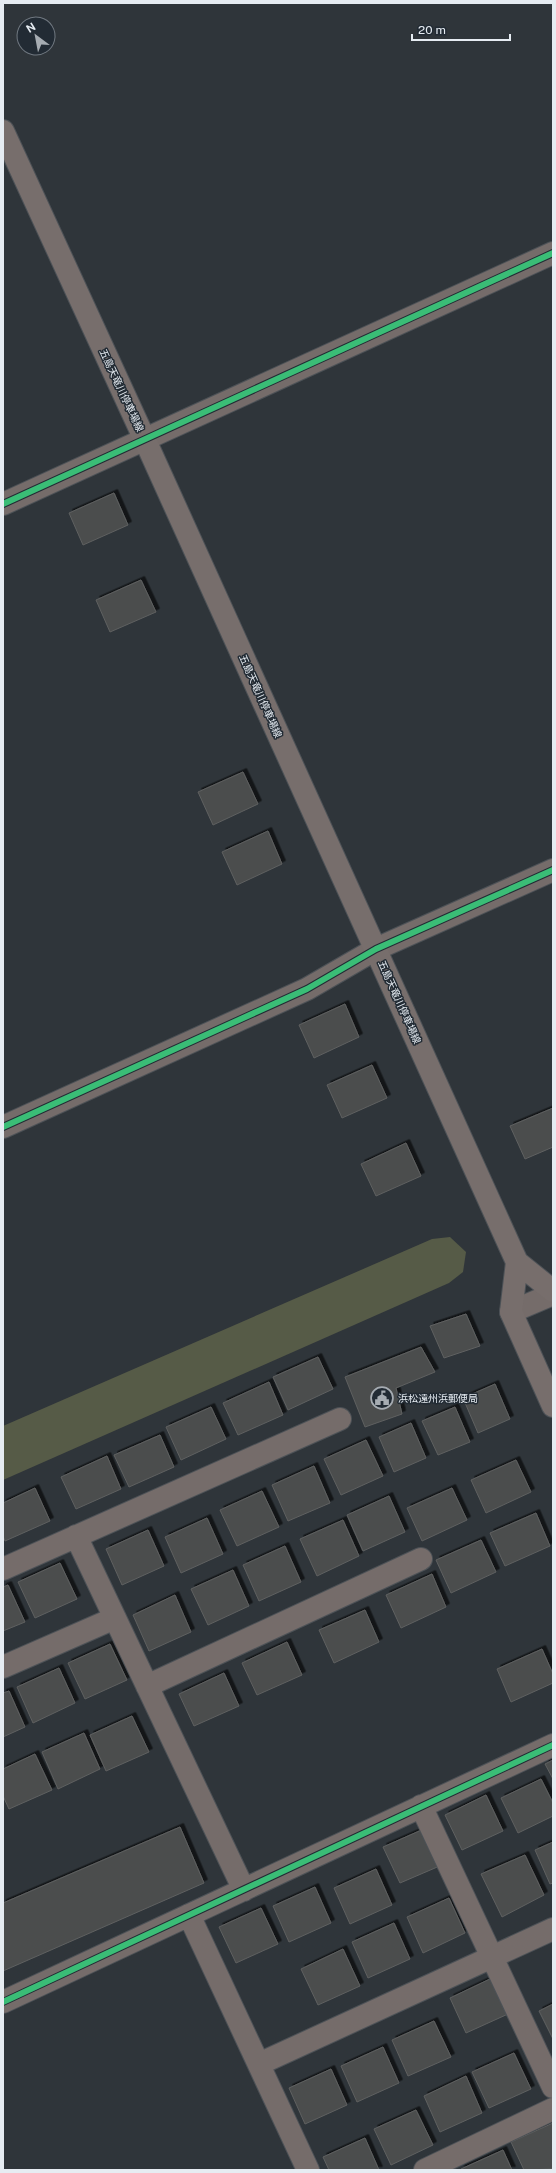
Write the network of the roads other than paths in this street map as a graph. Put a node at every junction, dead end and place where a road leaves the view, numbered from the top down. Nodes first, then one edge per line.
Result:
1 (3, 131) edge
2 (553, 253) edge
3 (145, 440) junction
4 (3, 504) edge
5 (553, 870) edge
6 (376, 949) junction
7 (3, 1127) edge
8 (517, 1262) junction
9 (553, 1293) edge
10 (511, 1312) junction
11 (553, 1406) edge
12 (340, 1419) dead end
13 (76, 1536) junction
14 (421, 1559) dead end
15 (3, 1569) edge
16 (115, 1618) junction
17 (3, 1667) edge
18 (147, 1686) junction
19 (553, 1745) edge
20 (421, 1806) junction
21 (244, 1890) junction
22 (189, 1915) junction
23 (553, 1929) edge
24 (492, 1957) junction
25 (3, 2002) edge
26 (259, 2064) junction
27 (553, 2087) edge
28 (553, 2109) edge
29 (308, 2170) edge
30 (425, 2170) edge

1 - 3 main road, 五島天竜川停車場線
2 - 3 street
3 - 4 street
3 - 6 main road, 五島天竜川停車場線
5 - 6 street
6 - 7 street
6 - 8 main road, 五島天竜川停車場線
8 - 9 main road, 五島天竜川停車場線
8 - 10 main road
9 - 10 street
10 - 11 main road
12 - 13 street
13 - 15 street
13 - 16 street
14 - 18 street
16 - 17 street
16 - 18 street
18 - 21 street
19 - 20 street
20 - 21 street
20 - 24 street
21 - 22 street
22 - 25 street
22 - 26 street
23 - 24 street
24 - 26 street
24 - 27 street
26 - 29 street
28 - 30 street

